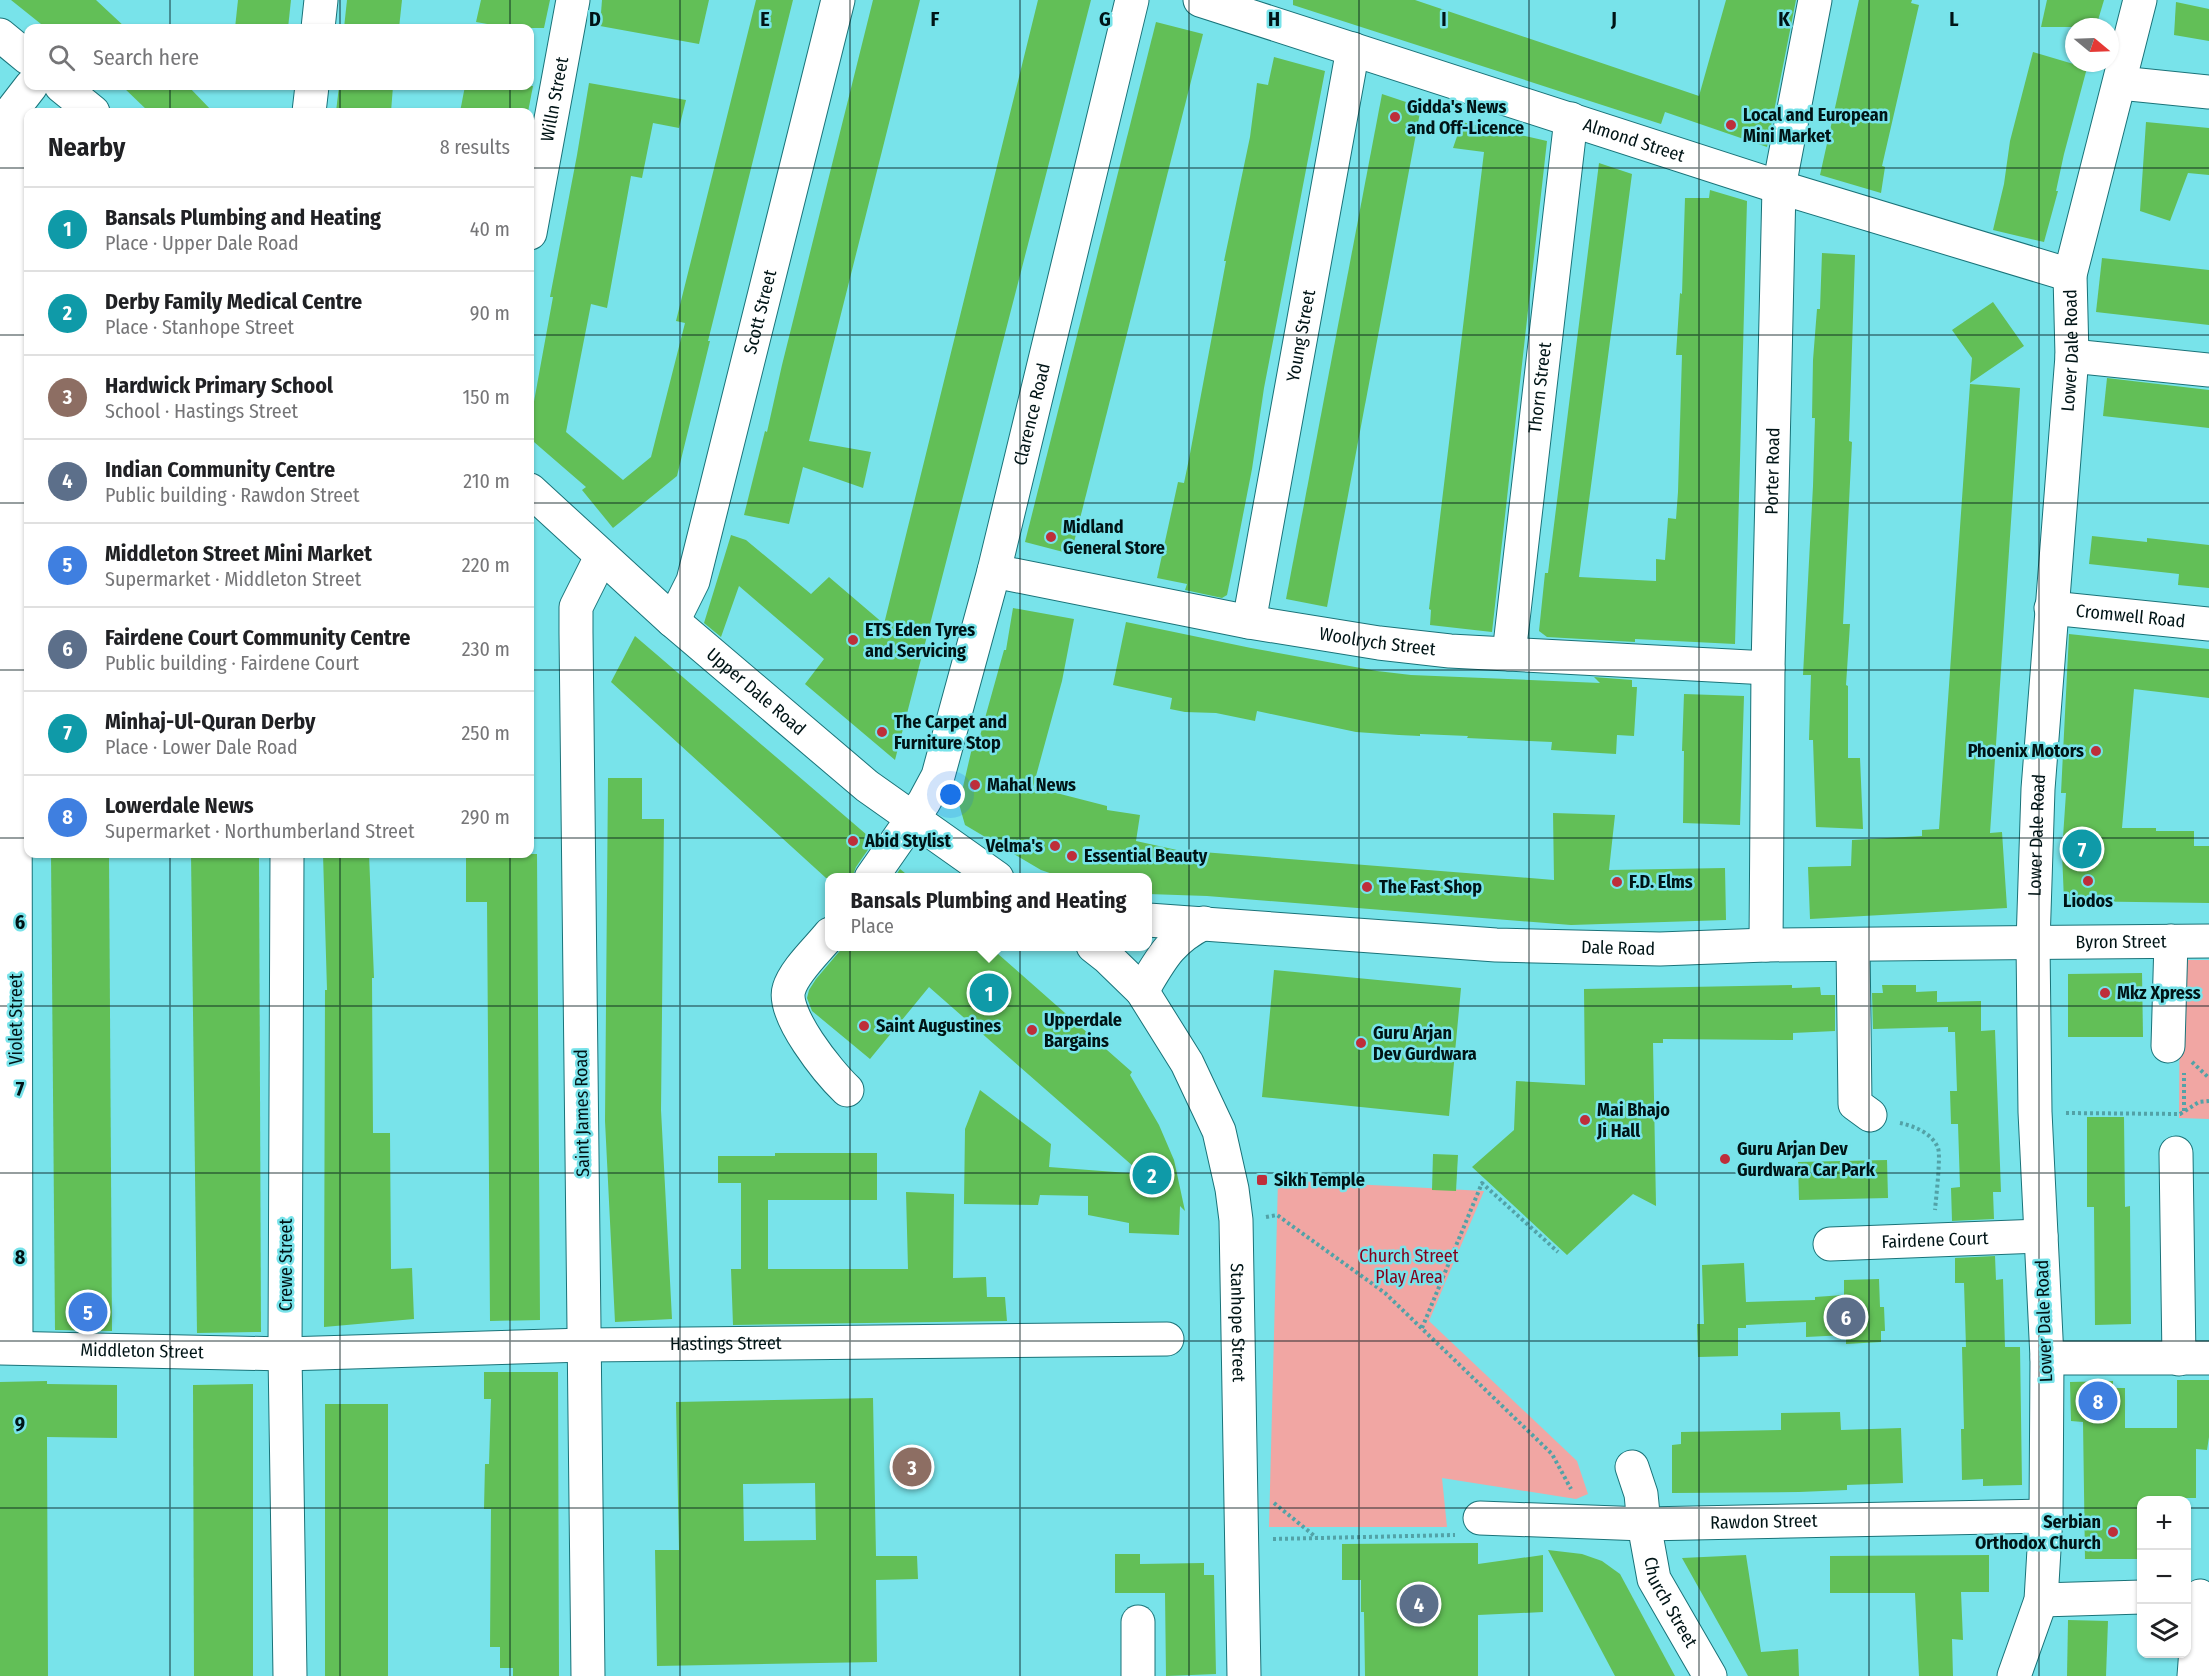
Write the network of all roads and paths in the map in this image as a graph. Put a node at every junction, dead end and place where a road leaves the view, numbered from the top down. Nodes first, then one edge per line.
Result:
1 (321, 0) edge
2 (573, 0) edge
3 (838, 0) edge
4 (1132, 0) edge
5 (1200, 0) edge
6 (1815, 0) edge
7 (2140, 0) edge
8 (318, 24) edge
9 (0, 35) edge
10 (1353, 49) junction
11 (24, 55) edge
12 (2120, 83) junction
13 (28, 90) edge
14 (66, 90) edge
15 (312, 90) edge
16 (2209, 92) edge
17 (88, 108) edge
18 (309, 108) edge
19 (1571, 119) junction
20 (1779, 187) junction
21 (534, 211) edge
22 (2070, 275) junction
23 (2072, 356) junction
24 (2209, 370) edge
25 (534, 494) edge
26 (601, 556) junction
27 (994, 571) junction
28 (2050, 608) junction
29 (674, 621) junction
30 (1249, 622) junction
31 (2209, 624) edge
32 (1509, 654) junction
33 (1768, 668) junction
34 (912, 820) junction
35 (287, 858) edge
36 (875, 873) edge
37 (990, 873) edge
38 (1152, 920) edge
39 (1204, 923) junction
40 (825, 940) edge
41 (2171, 941) junction
42 (2209, 941) edge
43 (2033, 943) junction
44 (1766, 945) junction
45 (1853, 946) junction
46 (1099, 951) edge
47 (1142, 991) junction
48 (2180, 1055) junction
49 (2209, 1078) edge
50 (847, 1090) dead end
51 (2209, 1101) edge
52 (2035, 1112) junction
53 (2184, 1112) junction
54 (1870, 1115) joint
55 (2176, 1153) dead end
56 (1236, 1220) junction
57 (2041, 1236) junction
58 (1934, 1240) junction
59 (1830, 1244) dead end
60 (1558, 1252) dead end
61 (1422, 1328) junction
62 (1167, 1339) dead end
63 (585, 1346) junction
64 (8, 1347) edge
65 (285, 1354) junction
66 (2047, 1358) junction
67 (2194, 1359) edge
68 (1640, 1465) dead end
69 (1239, 1475) junction
70 (2046, 1516) junction
71 (1480, 1518) joint
72 (1608, 1523) junction
73 (1654, 1523) junction
74 (1318, 1538) junction
75 (1241, 1539) junction
76 (2198, 1596) edge
77 (2137, 1598) edge
78 (2041, 1600) junction
79 (1138, 1622) dead end
80 (290, 1676) edge
81 (588, 1676) edge
82 (1138, 1676) edge
83 (1244, 1676) edge
84 (1710, 1676) edge
85 (2014, 1676) edge
86 (2194, 1676) edge

1 - 8 street
2 - 21 street, Willn Street
3 - 29 street, Scott Street
4 - 27 street, Clarence Road
5 - 10 street, Almond Street
6 - 20 street, Porter Road
7 - 12 street, Lower Dale Road
9 - 11 street
10 - 19 street, Almond Street
10 - 30 street, Young Street
12 - 16 street
12 - 22 street, Lower Dale Road
13 - 64 street, Violet Street
14 - 17 street
15 - 18 street
19 - 20 street, Almond Street
19 - 32 street, Thorn Street
20 - 22 street, Almond Street
20 - 33 street, Porter Road
22 - 23 street, Lower Dale Road
23 - 24 street
23 - 28 street, Lower Dale Road
25 - 26 street, Upper Dale Road
26 - 29 street, Upper Dale Road
26 - 63 street, Saint James Road
27 - 30 street, Woolrych Street
27 - 34 street, Clarence Road
28 - 31 street, Cromwell Road
28 - 43 street, Lower Dale Road
29 - 34 street, Upper Dale Road
30 - 32 street, Woolrych Street
32 - 33 street, Woolrych Street
33 - 44 street, Porter Road
34 - 36 street, Clarence Road
34 - 37 street, Upper Dale Road
35 - 65 street, Crewe Street
38 - 39 street, Dale Road
39 - 44 street, Dale Road
39 - 47 street
40 - 50 street
41 - 42 street, Byron Street
41 - 43 street, Byron Street
41 - 48 street
43 - 45 street, Dale Road
43 - 52 street, Lower Dale Road
44 - 45 street, Dale Road
45 - 54 street
46 - 47 street
47 - 56 street, Stanhope Street
48 - 49 path
48 - 53 path
51 - 53 path
52 - 53 path
52 - 57 street, Lower Dale Road
54 - 58 path
55 - 67 street
56 - 61 path
56 - 69 street, Stanhope Street
57 - 58 street, Fairdene Court
57 - 66 street, Lower Dale Road
58 - 59 street, Fairdene Court
60 - 61 path
61 - 72 path
62 - 63 street, Hastings Street
63 - 65 street, Hastings Street
63 - 81 street, Saint James Road
64 - 65 street, Middleton Street
65 - 80 street, Crewe Street
66 - 67 street
66 - 70 street, Lower Dale Road
68 - 73 street, Church Street
69 - 74 path
69 - 75 street, Stanhope Street
70 - 73 street, Rawdon Street
70 - 78 street, Lower Dale Road
71 - 72 street, Rawdon Street
71 - 74 path
72 - 73 street, Rawdon Street
73 - 84 street, Church Street
74 - 75 path
75 - 83 street, Stanhope Street
76 - 86 street
77 - 78 street
78 - 85 street, Lower Dale Road
79 - 82 street

